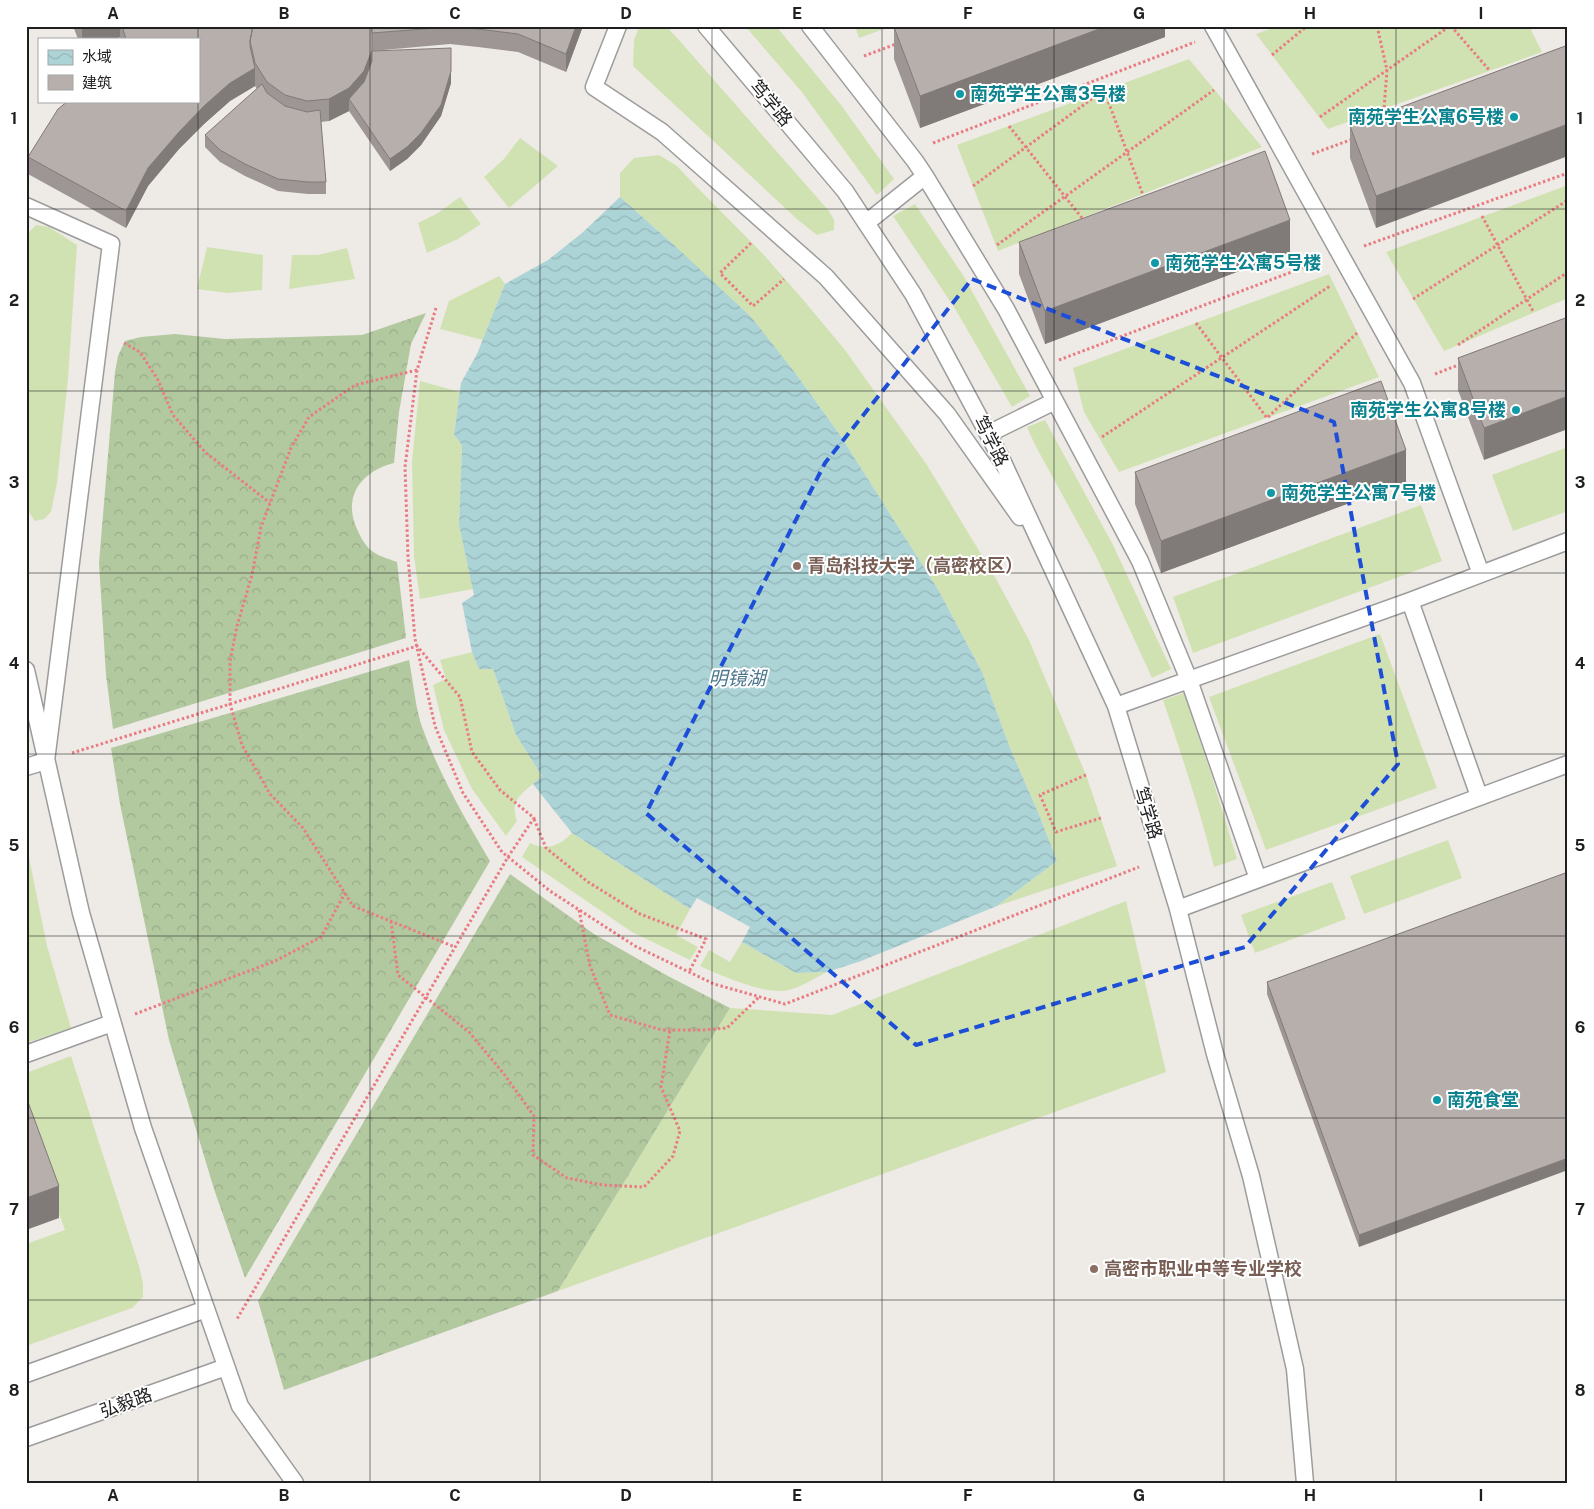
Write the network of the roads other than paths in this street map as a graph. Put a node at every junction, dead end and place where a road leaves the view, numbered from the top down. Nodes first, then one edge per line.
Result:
1 (618, 26) edge
2 (706, 26) edge
3 (810, 26) edge
4 (1216, 30) edge
5 (925, 176) junction
6 (26, 206) edge
7 (866, 222) junction
8 (1055, 401) junction
9 (988, 434) junction
10 (1568, 541) edge
11 (1044, 552) junction
12 (1481, 574) junction
13 (1410, 601) junction
14 (26, 670) edge
15 (1189, 680) junction
16 (1116, 706) junction
17 (46, 761) junction
18 (1568, 764) edge
19 (26, 767) edge
20 (1479, 796) junction
21 (1258, 879) junction
22 (1178, 909) junction
23 (112, 1023) junction
24 (26, 1054) edge
25 (206, 1309) junction
26 (226, 1367) junction
27 (26, 1374) edge
28 (26, 1438) edge
29 (295, 1483) edge
30 (1305, 1483) edge

1 - 11 lane
2 - 7 lane, 笃学路
3 - 5 lane
4 - 12 lane
5 - 7 lane
5 - 8 lane
6 - 17 lane
7 - 9 lane, 笃学路
8 - 9 lane
8 - 15 lane
9 - 11 lane, 笃学路
10 - 12 lane
11 - 16 lane, 笃学路
12 - 13 lane
13 - 15 lane
13 - 20 lane
14 - 17 lane
15 - 16 lane
15 - 21 lane
16 - 22 lane, 笃学路
17 - 19 lane
17 - 23 lane
18 - 20 lane
20 - 21 lane
21 - 22 lane
22 - 30 lane, 笃学路
23 - 24 lane
23 - 25 lane
25 - 26 lane
25 - 27 lane
26 - 28 lane, 弘毅路
26 - 29 lane

